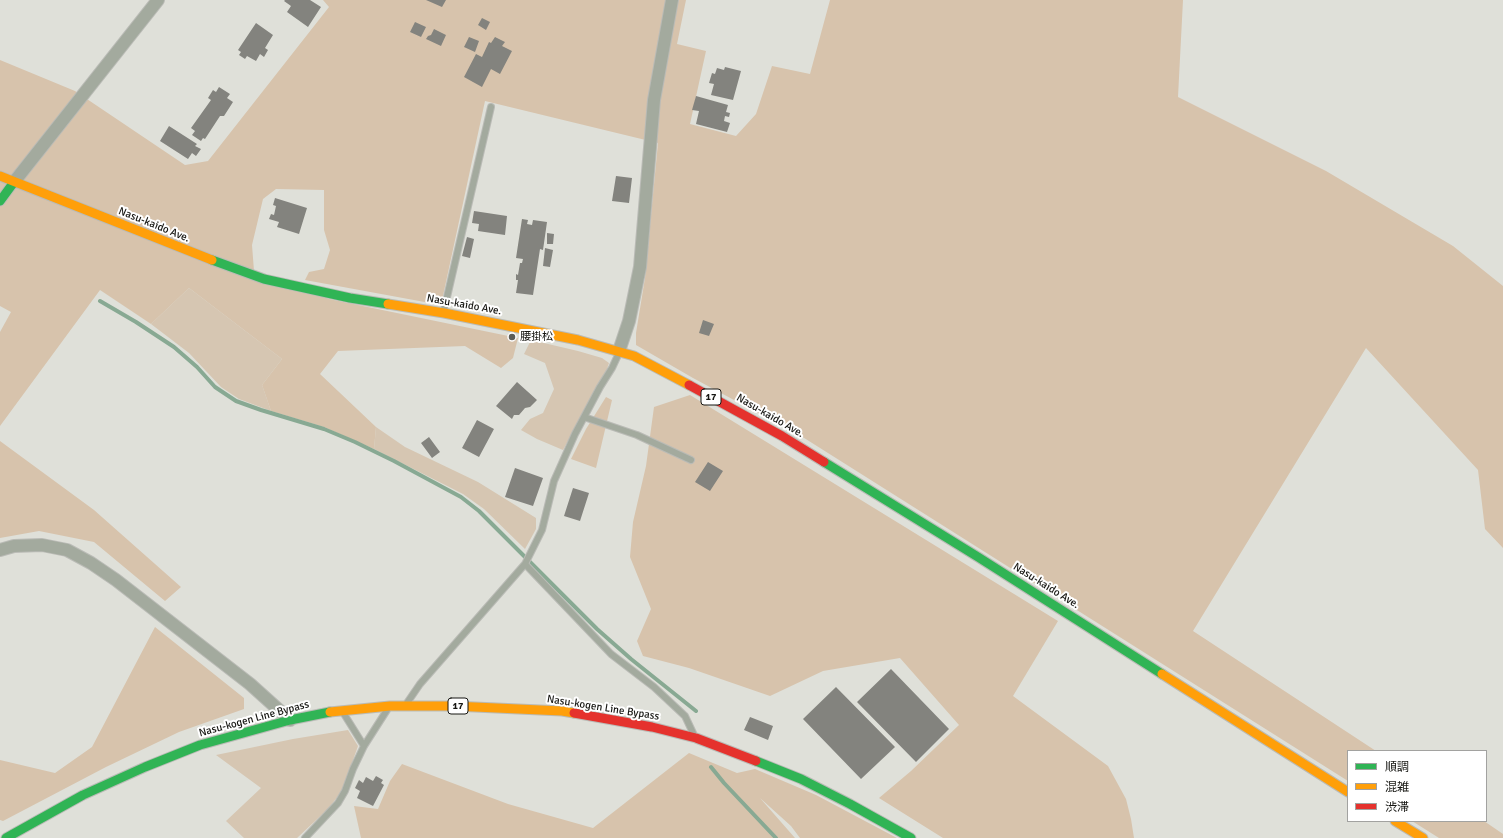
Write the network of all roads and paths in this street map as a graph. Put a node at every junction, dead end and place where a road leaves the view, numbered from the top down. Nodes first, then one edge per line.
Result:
1 (158, 0) edge
2 (672, 0) edge
3 (492, 107) dead end
4 (0, 176) edge
5 (14, 182) junction
6 (0, 201) edge
7 (444, 313) junction
8 (620, 351) junction
9 (584, 417) junction
10 (691, 460) dead end
11 (0, 550) edge
12 (525, 564) junction
13 (390, 706) junction
14 (404, 706) junction
15 (342, 710) junction
16 (290, 720) junction
17 (696, 738) junction
18 (364, 746) junction
19 (1347, 791) edge
20 (1397, 822) edge
21 (6, 838) edge
22 (305, 838) edge
23 (911, 838) edge
24 (1423, 838) edge

1 - 5 street
2 - 8 street
3 - 7 lane
4 - 5 main road, Nasu-kaido Ave. / 17
5 - 6 main road
5 - 7 main road, Nasu-kaido Ave. / 17
7 - 8 main road, Nasu-kaido Ave. / 17
8 - 9 lane
8 - 19 main road, Nasu-kaido Ave. / 17
9 - 10 lane
9 - 12 lane
11 - 16 street
12 - 14 lane
12 - 17 lane
13 - 14 main road, Nasu-kogen Line Bypass / 17
13 - 15 main road, Nasu-kogen Line Bypass / 17
13 - 18 lane
14 - 17 main road, Nasu-kogen Line Bypass / 17
15 - 16 main road, Nasu-kogen Line Bypass / 17
15 - 18 lane
16 - 21 main road, Nasu-kogen Line Bypass / 17
17 - 23 main road, Nasu-kogen Line Bypass / 17
18 - 22 lane
20 - 24 main road

